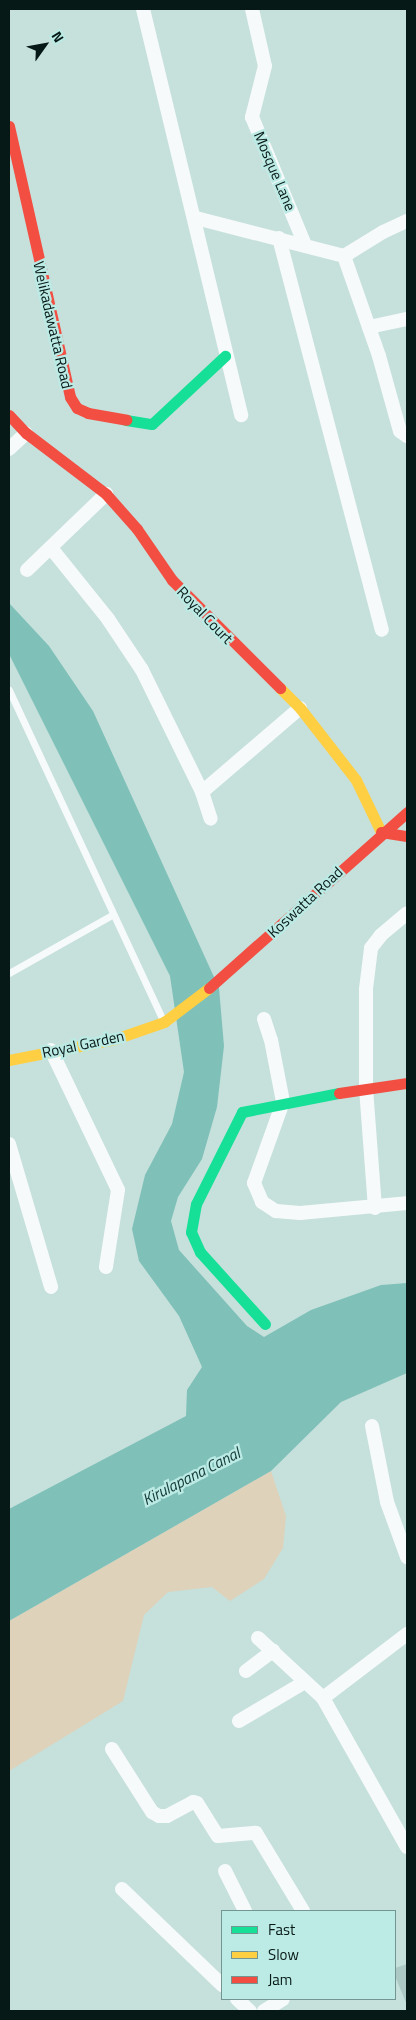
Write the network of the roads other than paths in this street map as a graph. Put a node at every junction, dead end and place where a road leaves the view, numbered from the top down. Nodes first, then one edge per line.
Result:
1 (143, 9) edge
2 (252, 9) edge
3 (9, 126) edge
4 (196, 218) junction
5 (407, 221) edge
6 (279, 238) junction
7 (306, 246) junction
8 (344, 256) junction
9 (407, 319) edge
10 (369, 327) junction
11 (225, 356) junction
12 (9, 415) edge
13 (241, 415) dead end
14 (26, 433) junction
15 (407, 436) edge
16 (9, 449) edge
17 (106, 494) junction
18 (51, 548) junction
19 (27, 570) dead end
20 (382, 630) dead end
21 (9, 690) edge
22 (12, 701) edge
23 (300, 708) junction
24 (202, 792) junction
25 (407, 812) edge
26 (212, 819) dead end
27 (381, 832) junction
28 (407, 836) edge
29 (407, 913) edge
30 (112, 915) junction
31 (229, 972) joint
32 (9, 973) edge
33 (168, 1019) junction
34 (264, 1019) dead end
35 (51, 1050) junction
36 (9, 1060) edge
37 (407, 1083) edge
38 (366, 1087) junction
39 (282, 1102) junction
40 (9, 1144) edge
41 (407, 1203) edge
42 (375, 1208) junction
43 (106, 1267) dead end
44 (51, 1287) dead end
45 (265, 1324) dead end
46 (372, 1426) dead end
47 (407, 1556) edge
48 (407, 1634) edge
49 (258, 1638) dead end
50 (273, 1651) junction
51 (246, 1671) dead end
52 (306, 1682) junction
53 (323, 1698) junction
54 (239, 1721) dead end
55 (112, 1749) dead end
56 (407, 1847) edge
57 (225, 1871) dead end
58 (122, 1889) dead end
59 (244, 1910) edge
60 (302, 1910) edge
61 (221, 1984) edge
62 (238, 2000) edge
63 (281, 2000) edge
64 (250, 2011) edge
65 (264, 2011) edge

1 - 4 street
2 - 7 street, Mosque Lane
3 - 11 street, Welikadawatta Road
4 - 6 street
4 - 11 street
5 - 8 street
6 - 7 street
6 - 20 street
7 - 8 street
8 - 10 street
9 - 10 street
10 - 15 street
11 - 13 street
12 - 14 street, Royal Court
14 - 16 street
14 - 17 street, Royal Court
17 - 18 street
17 - 23 street, Royal Court
18 - 19 street
18 - 24 street
21 - 22 lane
22 - 30 lane
23 - 24 street
23 - 27 street, Royal Court
24 - 26 street
25 - 27 street, Koswatta Road
27 - 28 street
27 - 31 street, Koswatta Road
29 - 38 street
30 - 32 lane
30 - 33 lane
31 - 33 street, Royal Garden
33 - 35 street, Royal Garden
34 - 39 street
35 - 36 street, Royal Garden
35 - 43 street
37 - 38 street
38 - 39 street
38 - 42 street
39 - 42 street
39 - 45 street
40 - 44 street
41 - 42 street
46 - 47 street
48 - 53 street
49 - 50 street
50 - 51 street
50 - 52 street
52 - 53 street
52 - 54 street
53 - 56 street
55 - 60 street
57 - 59 street
58 - 61 street
62 - 64 street
63 - 65 street

